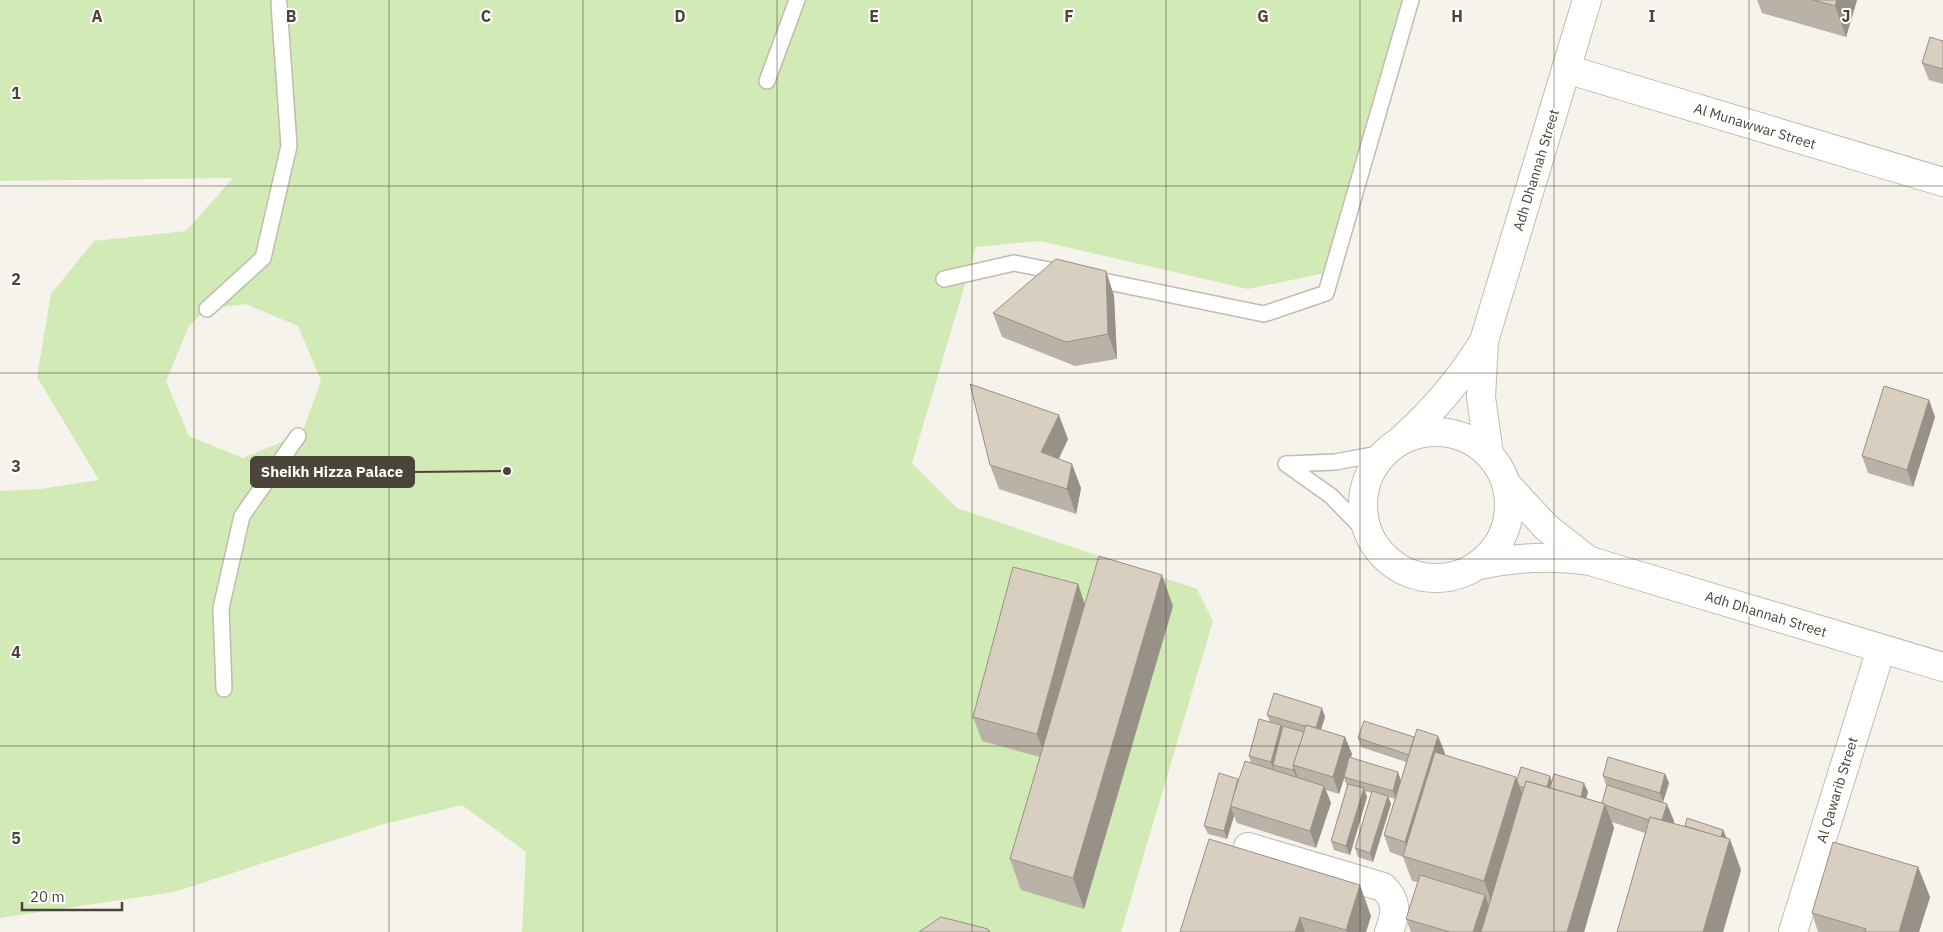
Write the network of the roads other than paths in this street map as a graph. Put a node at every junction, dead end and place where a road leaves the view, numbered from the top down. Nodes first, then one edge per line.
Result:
1 (796, 0) edge
2 (1411, 0) edge
3 (1587, 0) edge
4 (279, 4) dead end
5 (1566, 69) junction
6 (767, 81) dead end
7 (1943, 182) edge
8 (944, 279) dead end
9 (207, 309) dead end
10 (1484, 340) junction
11 (298, 436) dead end
12 (1392, 447) junction
13 (1490, 454) junction
14 (1508, 486) junction
15 (1369, 535) junction
16 (1590, 561) junction
17 (1479, 565) junction
18 (1881, 649) junction
19 (1943, 668) edge
20 (224, 690) dead end
21 (1248, 847) dead end
22 (1389, 932) edge
23 (1793, 932) edge

1 - 6 lane
2 - 8 lane
3 - 5 street, Adh Dhannah Street
4 - 9 lane
5 - 7 street, Al Munawwar Street
5 - 10 street, Adh Dhannah Street
10 - 12 street, Adh Dhannah Street
10 - 13 street, Adh Dhannah Street
11 - 20 lane
12 - 13 street
12 - 15 street
12 - 15 lane
13 - 14 street
14 - 16 street, Adh Dhannah Street
14 - 17 street
15 - 17 street
16 - 17 street, Adh Dhannah Street
16 - 18 street, Adh Dhannah Street
18 - 19 street, Adh Dhannah Street
18 - 23 street, Al Qawarib Street
21 - 22 street

